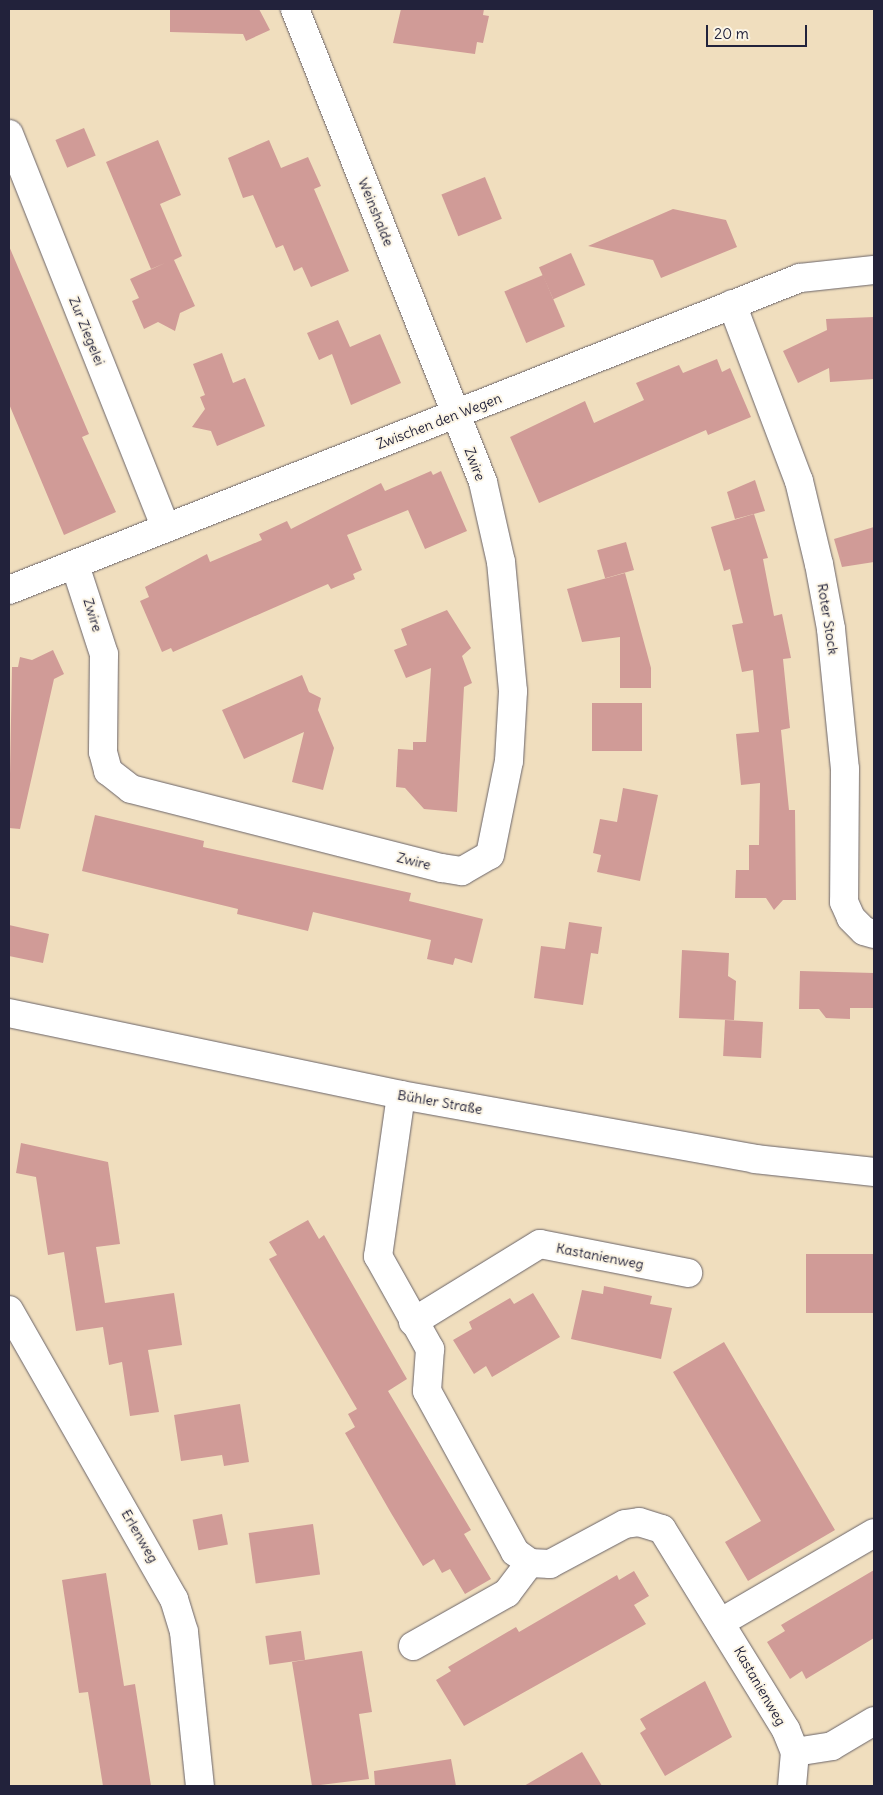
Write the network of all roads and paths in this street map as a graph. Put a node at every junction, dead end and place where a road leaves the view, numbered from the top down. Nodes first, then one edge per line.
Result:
1 (295, 9) edge
2 (9, 134) edge
3 (874, 270) edge
4 (732, 304) junction
5 (456, 414) junction
6 (166, 528) junction
7 (75, 565) junction
8 (9, 590) edge
9 (874, 934) edge
10 (9, 1013) edge
11 (401, 1096) junction
12 (874, 1172) edge
13 (688, 1273) dead end
14 (9, 1310) edge
15 (413, 1322) junction
16 (874, 1533) edge
17 (530, 1563) junction
18 (723, 1621) junction
19 (413, 1646) dead end
20 (874, 1721) edge
21 (795, 1752) junction
22 (200, 1786) edge
23 (792, 1786) edge

1 - 5 street, Weinshalde
2 - 6 street, Zur Ziegelei
3 - 4 street, Zwischen den Wegen
4 - 5 street, Zwischen den Wegen
4 - 9 street, Roter Stock
5 - 6 street, Zwischen den Wegen
5 - 7 street, Zwire
6 - 7 street, Zwischen den Wegen
7 - 8 street, Zwischen den Wegen
10 - 11 street, Bühler Straße
11 - 12 street, Bühler Straße
11 - 15 street
13 - 15 street, Kastanienweg
14 - 22 street, Erlenweg
15 - 17 street
16 - 18 street
17 - 18 street, Kastanienweg
17 - 19 street
18 - 21 street, Kastanienweg
20 - 21 street
21 - 23 street

